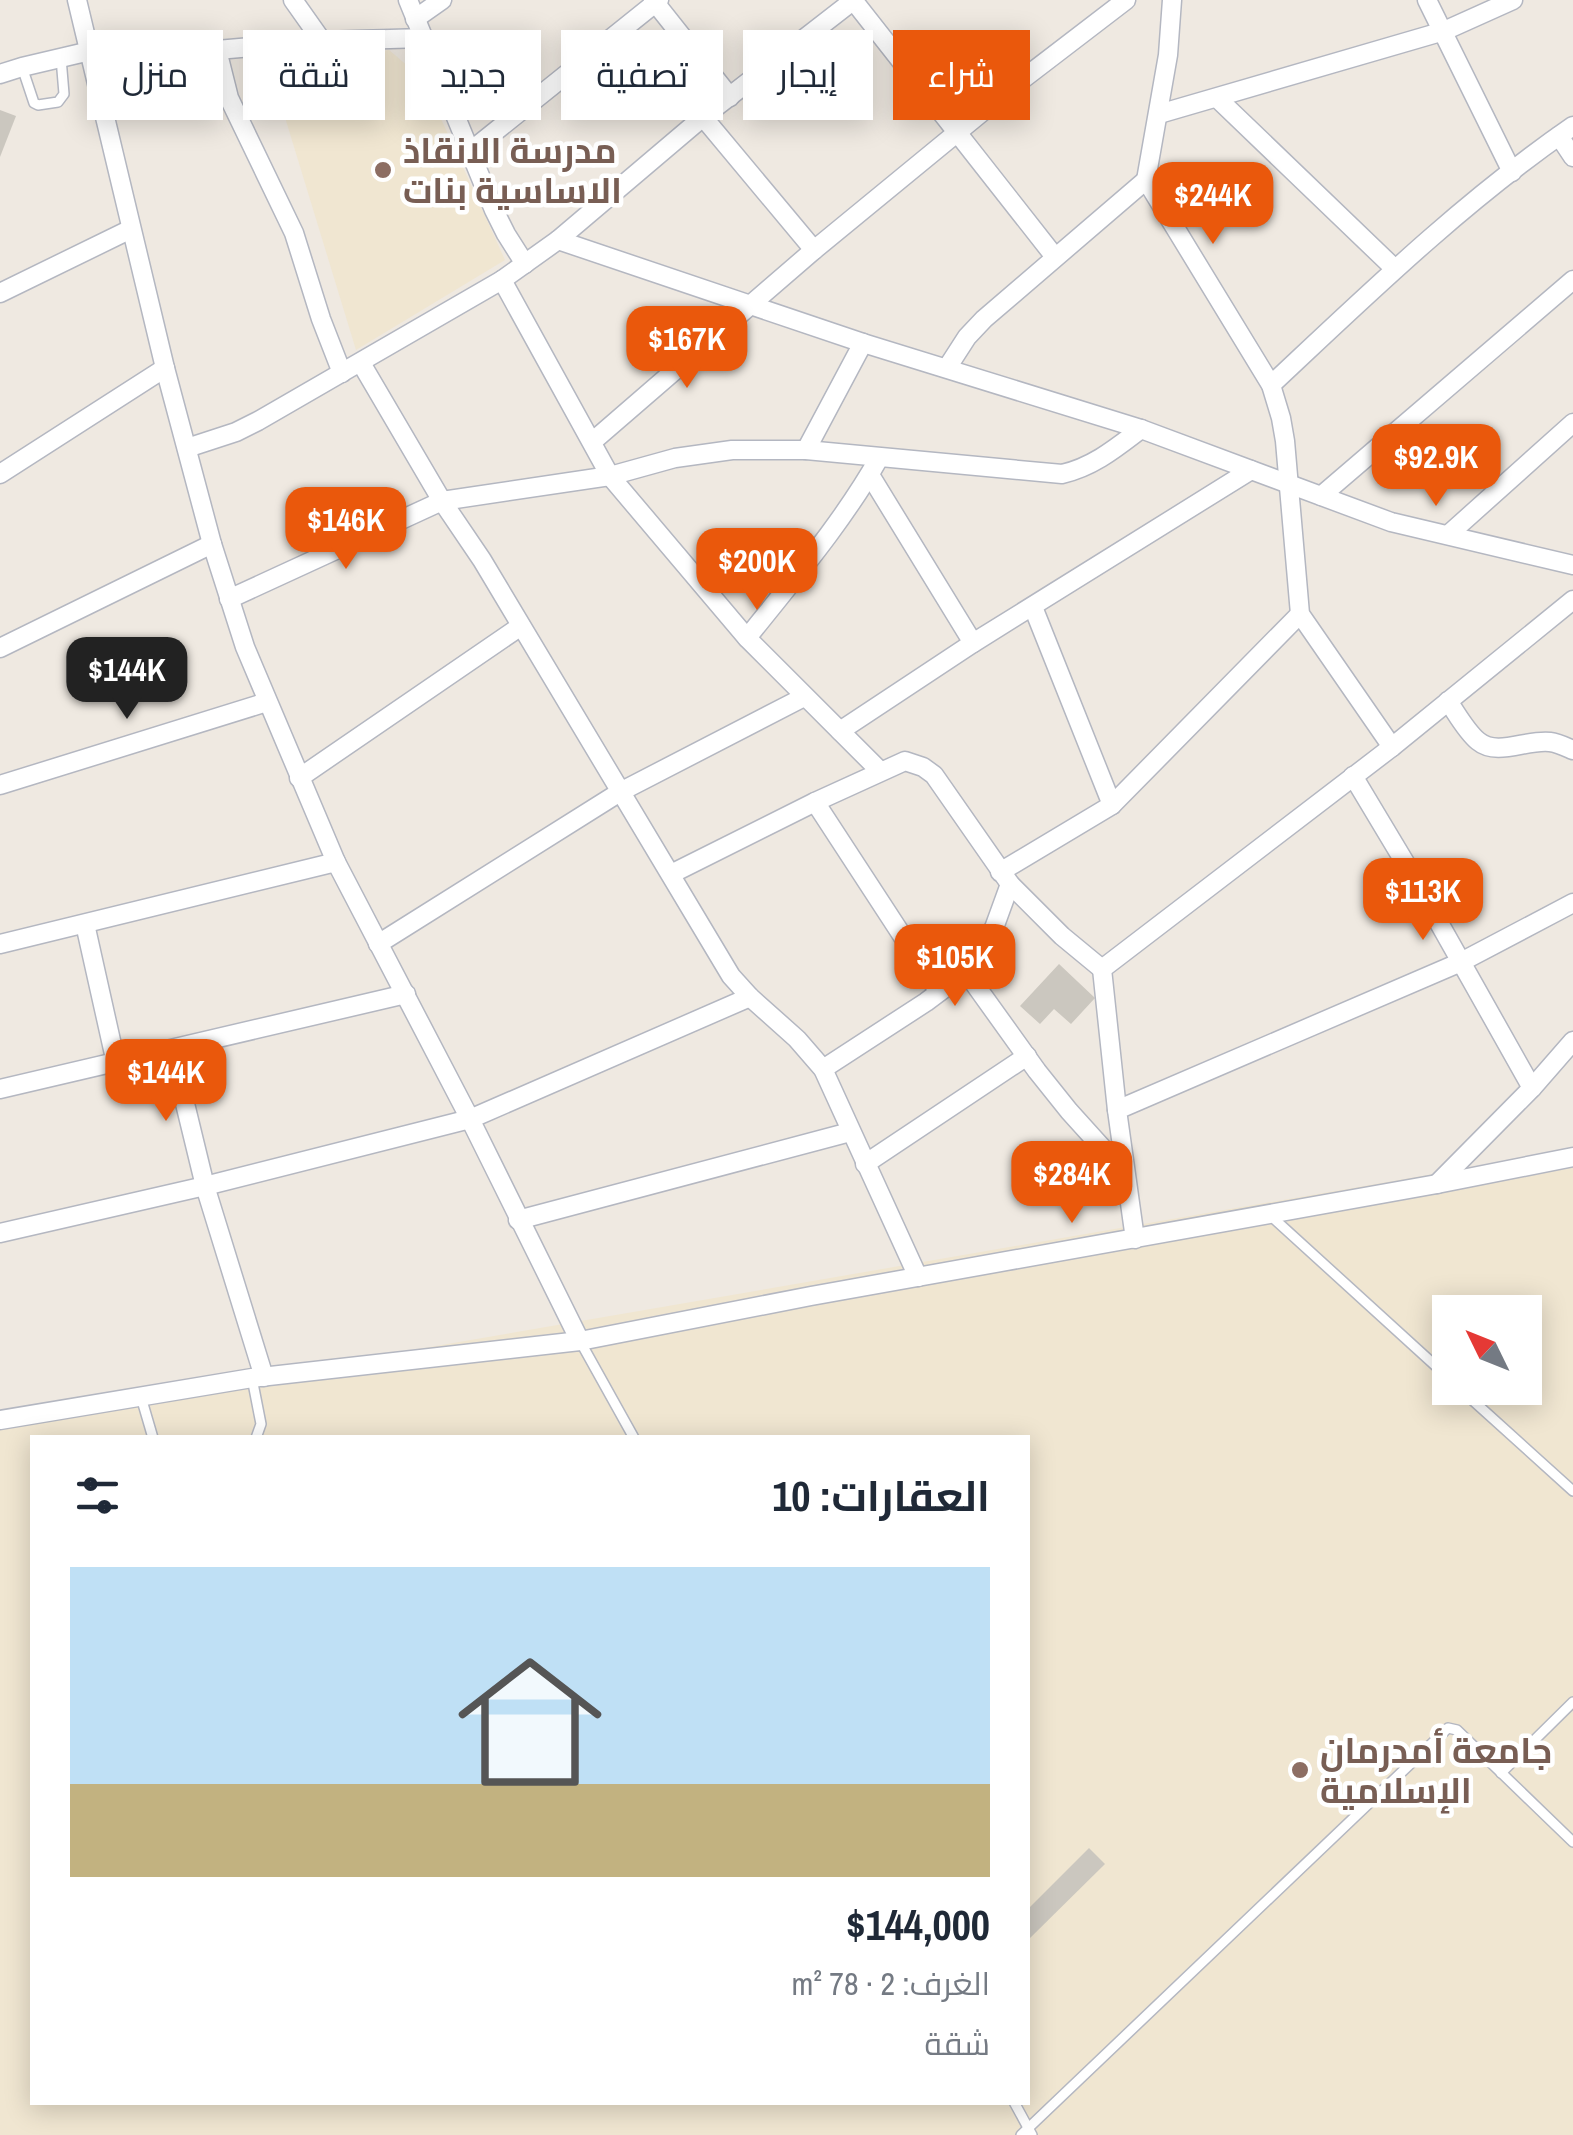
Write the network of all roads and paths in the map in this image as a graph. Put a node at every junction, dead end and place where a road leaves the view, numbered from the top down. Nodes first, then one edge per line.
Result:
1 (78, 0) edge
2 (293, 0) edge
3 (408, 0) edge
4 (442, 0) edge
5 (853, 0) edge
6 (1126, 0) edge
7 (1172, 0) edge
8 (1427, 0) edge
9 (1513, 0) edge
10 (656, 1) edge
11 (416, 19) junction
12 (314, 30) edge
13 (421, 30) edge
14 (1444, 32) junction
15 (87, 38) edge
16 (87, 52) edge
17 (61, 58) junction
18 (22, 67) junction
19 (0, 74) edge
20 (223, 74) edge
21 (730, 97) junction
22 (1217, 98) junction
23 (723, 102) edge
24 (1159, 114) junction
25 (106, 120) edge
26 (459, 120) edge
27 (699, 120) edge
28 (706, 120) edge
29 (1566, 131) edge
30 (957, 133) junction
31 (472, 150) junction
32 (1573, 157) edge
33 (1512, 172) junction
34 (1146, 180) junction
35 (131, 229) junction
36 (558, 240) junction
37 (814, 250) junction
38 (1055, 258) junction
39 (525, 264) junction
40 (1395, 269) junction
41 (502, 280) junction
42 (1573, 280) edge
43 (0, 293) edge
44 (750, 304) junction
45 (864, 343) junction
46 (361, 363) junction
47 (165, 368) junction
48 (947, 368) junction
49 (342, 373) junction
50 (1271, 385) junction
51 (1573, 423) edge
52 (1141, 430) junction
53 (592, 442) junction
54 (187, 448) junction
55 (806, 450) junction
56 (879, 458) junction
57 (1252, 470) junction
58 (0, 474) edge
59 (870, 475) junction
60 (610, 476) junction
61 (1288, 482) junction
62 (1320, 496) junction
63 (442, 500) junction
64 (1448, 535) junction
65 (212, 544) junction
66 (1573, 565) edge
67 (229, 600) junction
68 (1571, 606) edge
69 (1032, 608) junction
70 (1300, 614) junction
71 (521, 626) junction
72 (747, 638) junction
73 (973, 643) junction
74 (0, 648) edge
75 (804, 697) junction
76 (1448, 701) junction
77 (267, 702) junction
78 (840, 731) junction
79 (1570, 745) edge
80 (1392, 747) junction
81 (880, 771) junction
82 (1353, 776) junction
83 (299, 778) junction
84 (0, 785) edge
85 (620, 792) junction
86 (816, 802) junction
87 (1112, 805) junction
88 (336, 862) junction
89 (671, 874) junction
90 (1005, 878) junction
91 (1573, 904) edge
92 (84, 924) junction
93 (0, 944) edge
94 (378, 944) junction
95 (1461, 962) junction
96 (1102, 969) junction
97 (966, 972) junction
98 (939, 992) junction
99 (406, 994) junction
100 (750, 997) junction
101 (1573, 1040) edge
102 (172, 1050) junction
103 (1026, 1056) junction
104 (116, 1064) junction
105 (823, 1069) junction
106 (1532, 1088) junction
107 (0, 1089) edge
108 (1117, 1110) junction
109 (470, 1119) junction
110 (850, 1132) junction
111 (1573, 1156) edge
112 (865, 1164) junction
113 (1125, 1173) junction
114 (1438, 1184) junction
115 (205, 1186) junction
116 (1269, 1214) junction
117 (518, 1220) junction
118 (0, 1233) edge
119 (1134, 1239) junction
120 (918, 1277) junction
121 (580, 1341) junction
122 (1432, 1363) edge
123 (258, 1377) junction
124 (141, 1398) junction
125 (1478, 1405) edge
126 (0, 1420) edge
127 (152, 1435) edge
128 (257, 1435) edge
129 (632, 1435) edge
130 (1573, 1492) edge
131 (1573, 1702) edge
132 (1501, 1774) junction
133 (1573, 1842) edge
134 (1015, 2105) edge
135 (1027, 2133) edge

1 - 15 street
2 - 12 street
3 - 11 street
4 - 11 street
5 - 21 street
5 - 30 street
6 - 30 street
7 - 24 street
8 - 14 street
9 - 14 street
10 - 21 street
10 - 31 street
11 - 13 street
14 - 22 street
14 - 33 street
16 - 17 street
17 - 18 street
17 - 18 lane
18 - 19 street
20 - 49 street
21 - 23 street
22 - 24 street
22 - 40 street
24 - 34 street
25 - 35 street
26 - 31 street
27 - 36 street
28 - 37 street
29 - 32 street
29 - 33 street
30 - 37 street
30 - 38 street
31 - 39 street
33 - 40 street
34 - 38 street
34 - 50 street
35 - 43 street
35 - 47 street
36 - 39 street
36 - 44 street
37 - 44 street
38 - 48 street
39 - 41 street
40 - 50 street
41 - 46 street
41 - 53 street
42 - 62 street
44 - 45 street
44 - 53 street
45 - 48 street
45 - 55 street
46 - 49 street
46 - 63 street
47 - 54 street
47 - 58 street
48 - 52 street
49 - 54 street
50 - 61 street
51 - 64 street
52 - 56 street
52 - 57 street
53 - 60 street
54 - 65 street
55 - 56 street
55 - 60 street
56 - 59 street
57 - 61 street
57 - 69 street
59 - 72 street
59 - 73 street
60 - 63 street
60 - 72 street
61 - 62 street
61 - 70 street
62 - 64 street
63 - 67 street
63 - 71 street
64 - 66 street
65 - 67 street
65 - 74 street
67 - 77 street
68 - 76 street
69 - 73 street
69 - 87 street
70 - 80 street
70 - 87 street
71 - 83 street
71 - 85 street
72 - 75 street
73 - 78 street
75 - 78 street
75 - 85 street
76 - 79 street
76 - 80 street
77 - 83 street
77 - 84 street
78 - 81 street
80 - 82 street
81 - 86 street
81 - 90 street
82 - 95 street
82 - 96 street
83 - 88 street
85 - 89 street
85 - 94 street
86 - 89 street
86 - 98 street
87 - 90 street
88 - 92 street
88 - 94 street
89 - 100 street
90 - 96 street
90 - 97 street
91 - 95 street
92 - 93 street
92 - 104 street
94 - 99 street
95 - 106 street
95 - 108 street
96 - 108 street
97 - 98 street
97 - 103 street
98 - 105 street
99 - 102 street
99 - 109 street
100 - 105 street
100 - 109 street
101 - 106 street
102 - 104 street
102 - 115 street
103 - 112 street
103 - 113 street
104 - 107 street
105 - 110 street
106 - 114 street
108 - 113 street
109 - 115 street
109 - 117 street
110 - 112 street
110 - 117 street
111 - 114 street
112 - 120 street
113 - 119 street
114 - 116 street
115 - 118 street
115 - 123 street
116 - 119 street
116 - 122 lane
117 - 121 street
119 - 120 street
120 - 121 street
121 - 123 street
121 - 129 lane
123 - 124 street
123 - 128 lane
124 - 126 street
124 - 127 lane
125 - 130 lane
131 - 132 lane
132 - 133 lane
132 - 135 lane
134 - 135 lane

